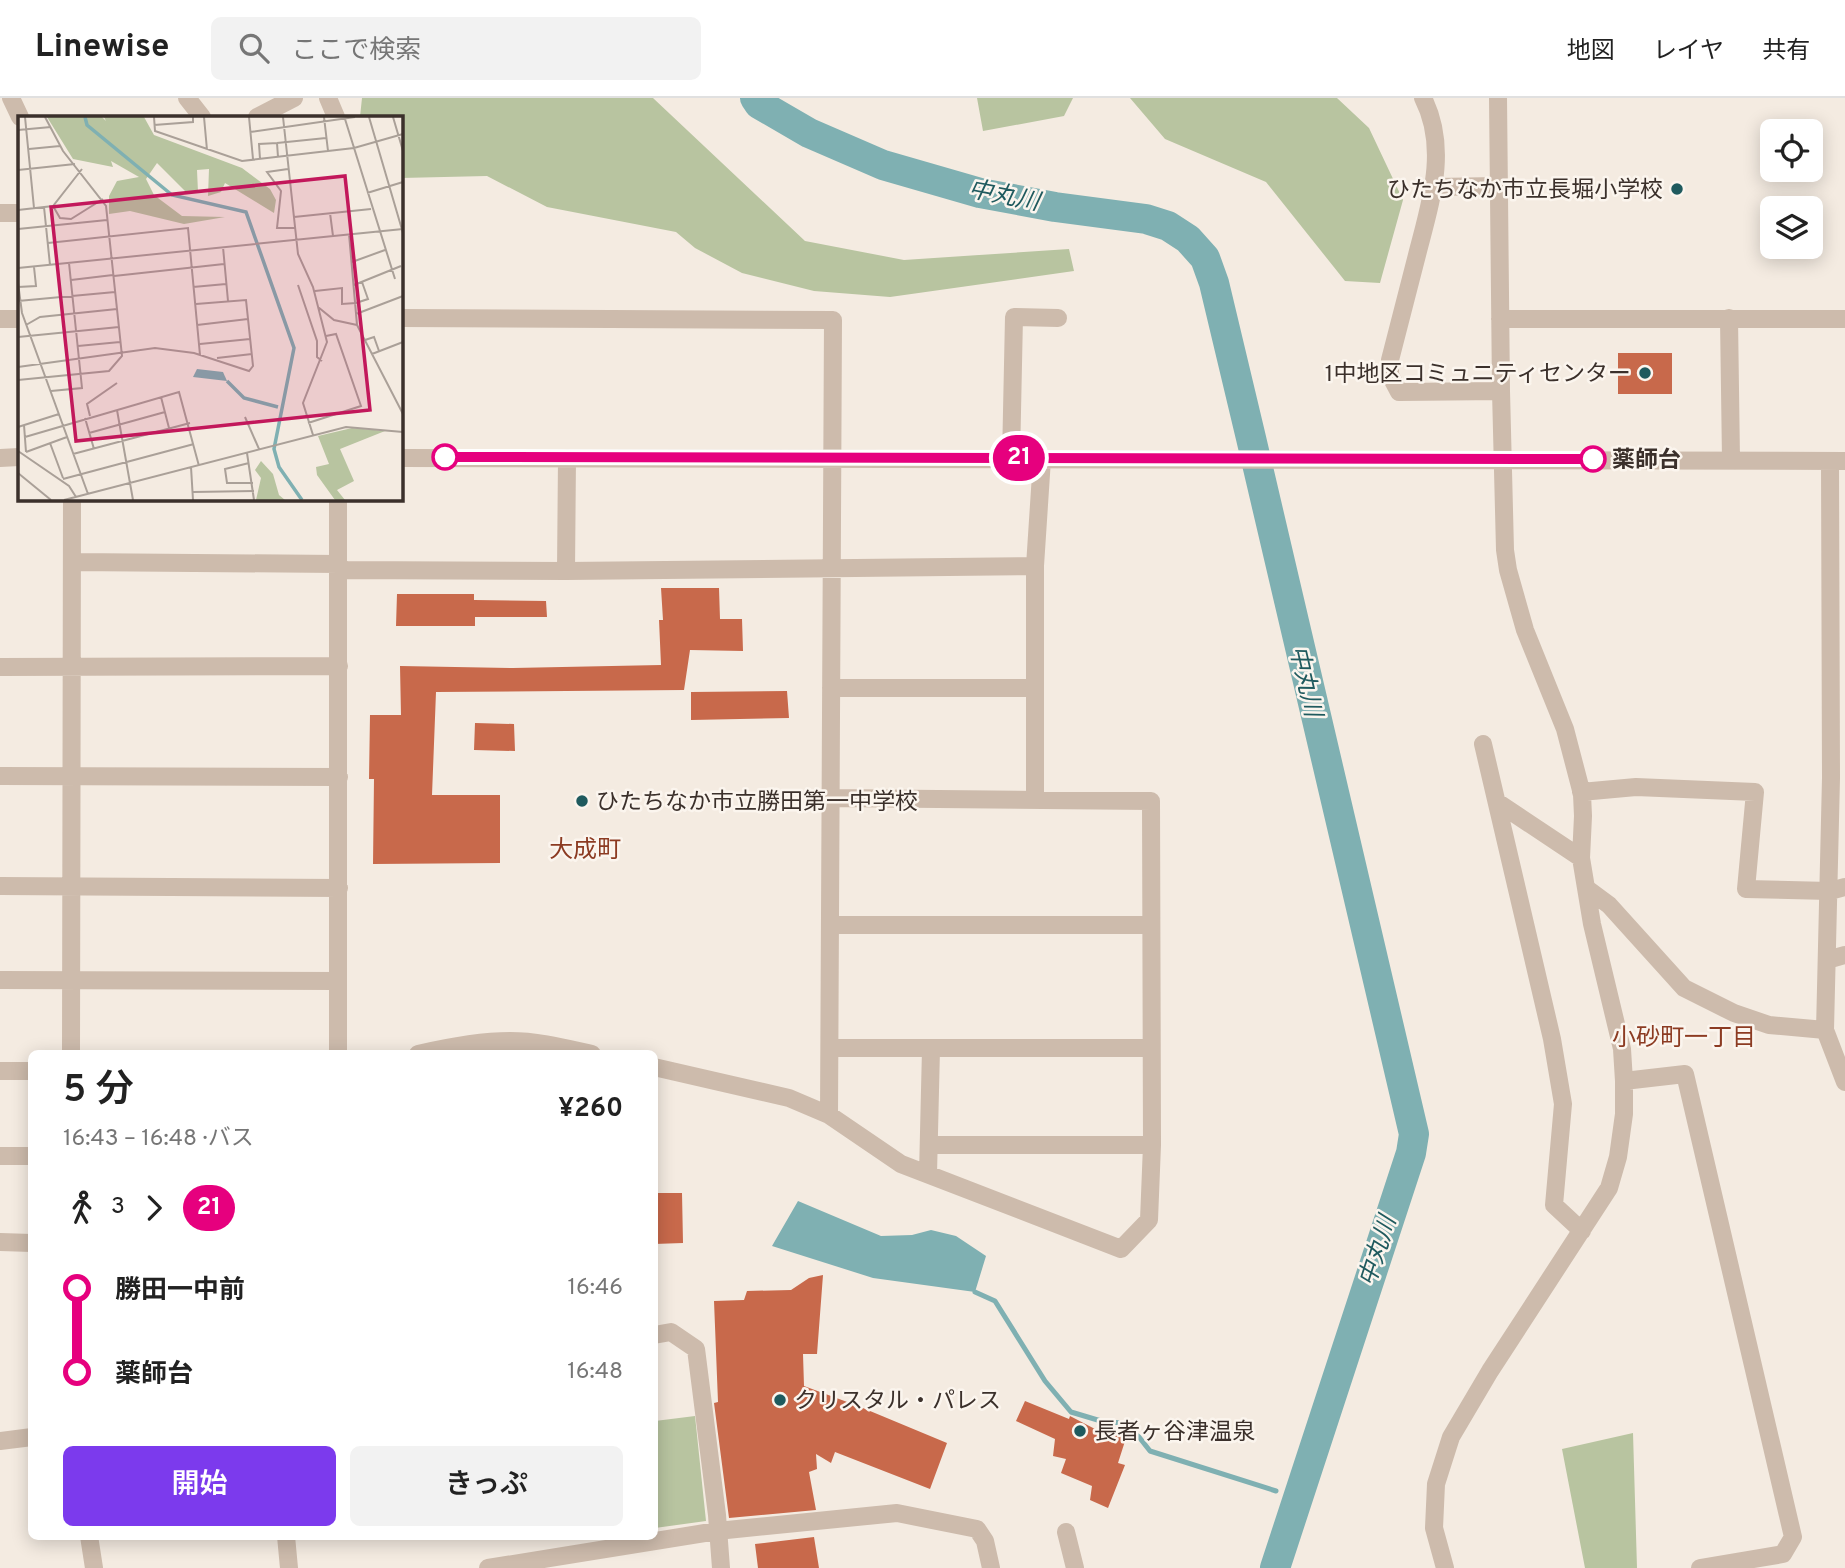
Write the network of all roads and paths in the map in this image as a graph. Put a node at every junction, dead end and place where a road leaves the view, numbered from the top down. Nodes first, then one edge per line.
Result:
1 (11, 98) edge
2 (187, 98) edge
3 (328, 98) edge
4 (1423, 98) edge
5 (1498, 98) edge
6 (288, 99) edge
7 (20, 116) edge
8 (201, 116) edge
9 (259, 116) edge
10 (335, 116) edge
11 (1499, 186) junction
12 (1434, 187) junction
13 (0, 213) edge
14 (18, 213) edge
15 (402, 318) edge
16 (1058, 318) dead end
17 (1729, 318) junction
18 (0, 319) edge
19 (18, 319) edge
20 (1500, 319) junction
21 (1845, 319) edge
22 (1501, 391) junction
23 (0, 457) edge
24 (18, 457) edge
25 (402, 458) edge
26 (567, 458) junction
27 (832, 458) junction
28 (1011, 458) junction
29 (1042, 458) junction
30 (1503, 460) junction
31 (1731, 460) junction
32 (1838, 461) edge
33 (72, 500) edge
34 (338, 500) edge
35 (72, 562) junction
36 (1035, 566) junction
37 (338, 567) junction
38 (833, 567) junction
39 (566, 571) junction
40 (1838, 637) edge
41 (71, 666) junction
42 (339, 666) junction
43 (0, 667) edge
44 (831, 688) junction
45 (1034, 688) junction
46 (1483, 744) dead end
47 (0, 776) edge
48 (1838, 776) edge
49 (71, 777) junction
50 (339, 777) junction
51 (1581, 792) junction
52 (832, 798) junction
53 (1035, 799) junction
54 (1497, 802) junction
55 (1581, 858) junction
56 (0, 886) edge
57 (71, 886) junction
58 (1586, 887) junction
59 (339, 888) junction
60 (1837, 889) edge
61 (831, 925) junction
62 (1151, 925) junction
63 (1845, 955) edge
64 (1827, 960) junction
65 (0, 980) edge
66 (71, 981) junction
67 (338, 981) junction
68 (1825, 1030) junction
69 (831, 1048) junction
70 (1151, 1048) junction
71 (931, 1049) junction
72 (71, 1050) edge
73 (338, 1050) edge
74 (436, 1050) edge
75 (574, 1050) edge
76 (658, 1068) edge
77 (0, 1071) edge
78 (28, 1071) edge
79 (1624, 1081) junction
80 (1845, 1082) edge
81 (829, 1115) junction
82 (1152, 1144) junction
83 (929, 1145) junction
84 (0, 1156) edge
85 (28, 1156) edge
86 (928, 1174) junction
87 (1582, 1231) junction
88 (0, 1242) edge
89 (28, 1243) edge
90 (658, 1334) edge
91 (28, 1438) edge
92 (0, 1441) edge
93 (717, 1531) junction
94 (1066, 1532) dead end
95 (658, 1537) edge
96 (90, 1540) edge
97 (286, 1540) edge
98 (627, 1540) edge
99 (587, 1544) edge
100 (94, 1568) edge
101 (289, 1568) edge
102 (488, 1568) edge
103 (721, 1568) edge
104 (992, 1568) edge
105 (1075, 1568) edge
106 (1445, 1568) edge
107 (1700, 1568) edge

1 - 7 street
2 - 8 street
3 - 10 street
4 - 12 street
5 - 11 street
6 - 9 street
11 - 12 street
11 - 20 street
12 - 22 street
13 - 14 street
15 - 27 street
16 - 28 street
17 - 20 street
17 - 21 street
17 - 31 street
18 - 19 street
20 - 22 street
22 - 30 street
23 - 24 street
25 - 26 street
26 - 27 street
26 - 39 street
27 - 28 street
27 - 38 street
28 - 29 street
29 - 30 street
29 - 36 street
30 - 31 street
30 - 51 street
31 - 32 street
32 - 40 street
33 - 35 street
34 - 37 street
35 - 37 street
35 - 41 street
36 - 38 street
36 - 45 street
37 - 39 street
37 - 42 street
38 - 39 street
38 - 44 street
40 - 48 street
41 - 42 street
41 - 43 street
41 - 49 street
42 - 50 street
44 - 45 street
44 - 52 street
45 - 53 street
46 - 54 street
47 - 49 street
48 - 60 street
49 - 50 street
49 - 57 street
50 - 59 street
51 - 55 street
51 - 60 street
52 - 53 street
52 - 61 street
53 - 62 street
54 - 55 street
54 - 87 street
55 - 58 street
56 - 57 street
57 - 59 street
57 - 66 street
58 - 68 street
58 - 79 street
59 - 67 street
60 - 64 street
61 - 62 street
61 - 69 street
62 - 70 street
63 - 64 street
64 - 68 street
65 - 66 street
66 - 67 street
66 - 72 street
67 - 73 street
68 - 80 street
69 - 71 street
69 - 81 street
70 - 71 street
70 - 82 street
71 - 83 street
74 - 75 street
76 - 81 street
77 - 78 street
79 - 87 street
79 - 107 street
81 - 86 street
82 - 83 street
82 - 86 street
83 - 86 street
84 - 85 street
87 - 106 street
88 - 89 street
90 - 93 street
91 - 92 street
93 - 95 street
93 - 103 street
93 - 104 street
94 - 105 street
96 - 100 street
97 - 101 street
98 - 99 street
99 - 102 street

